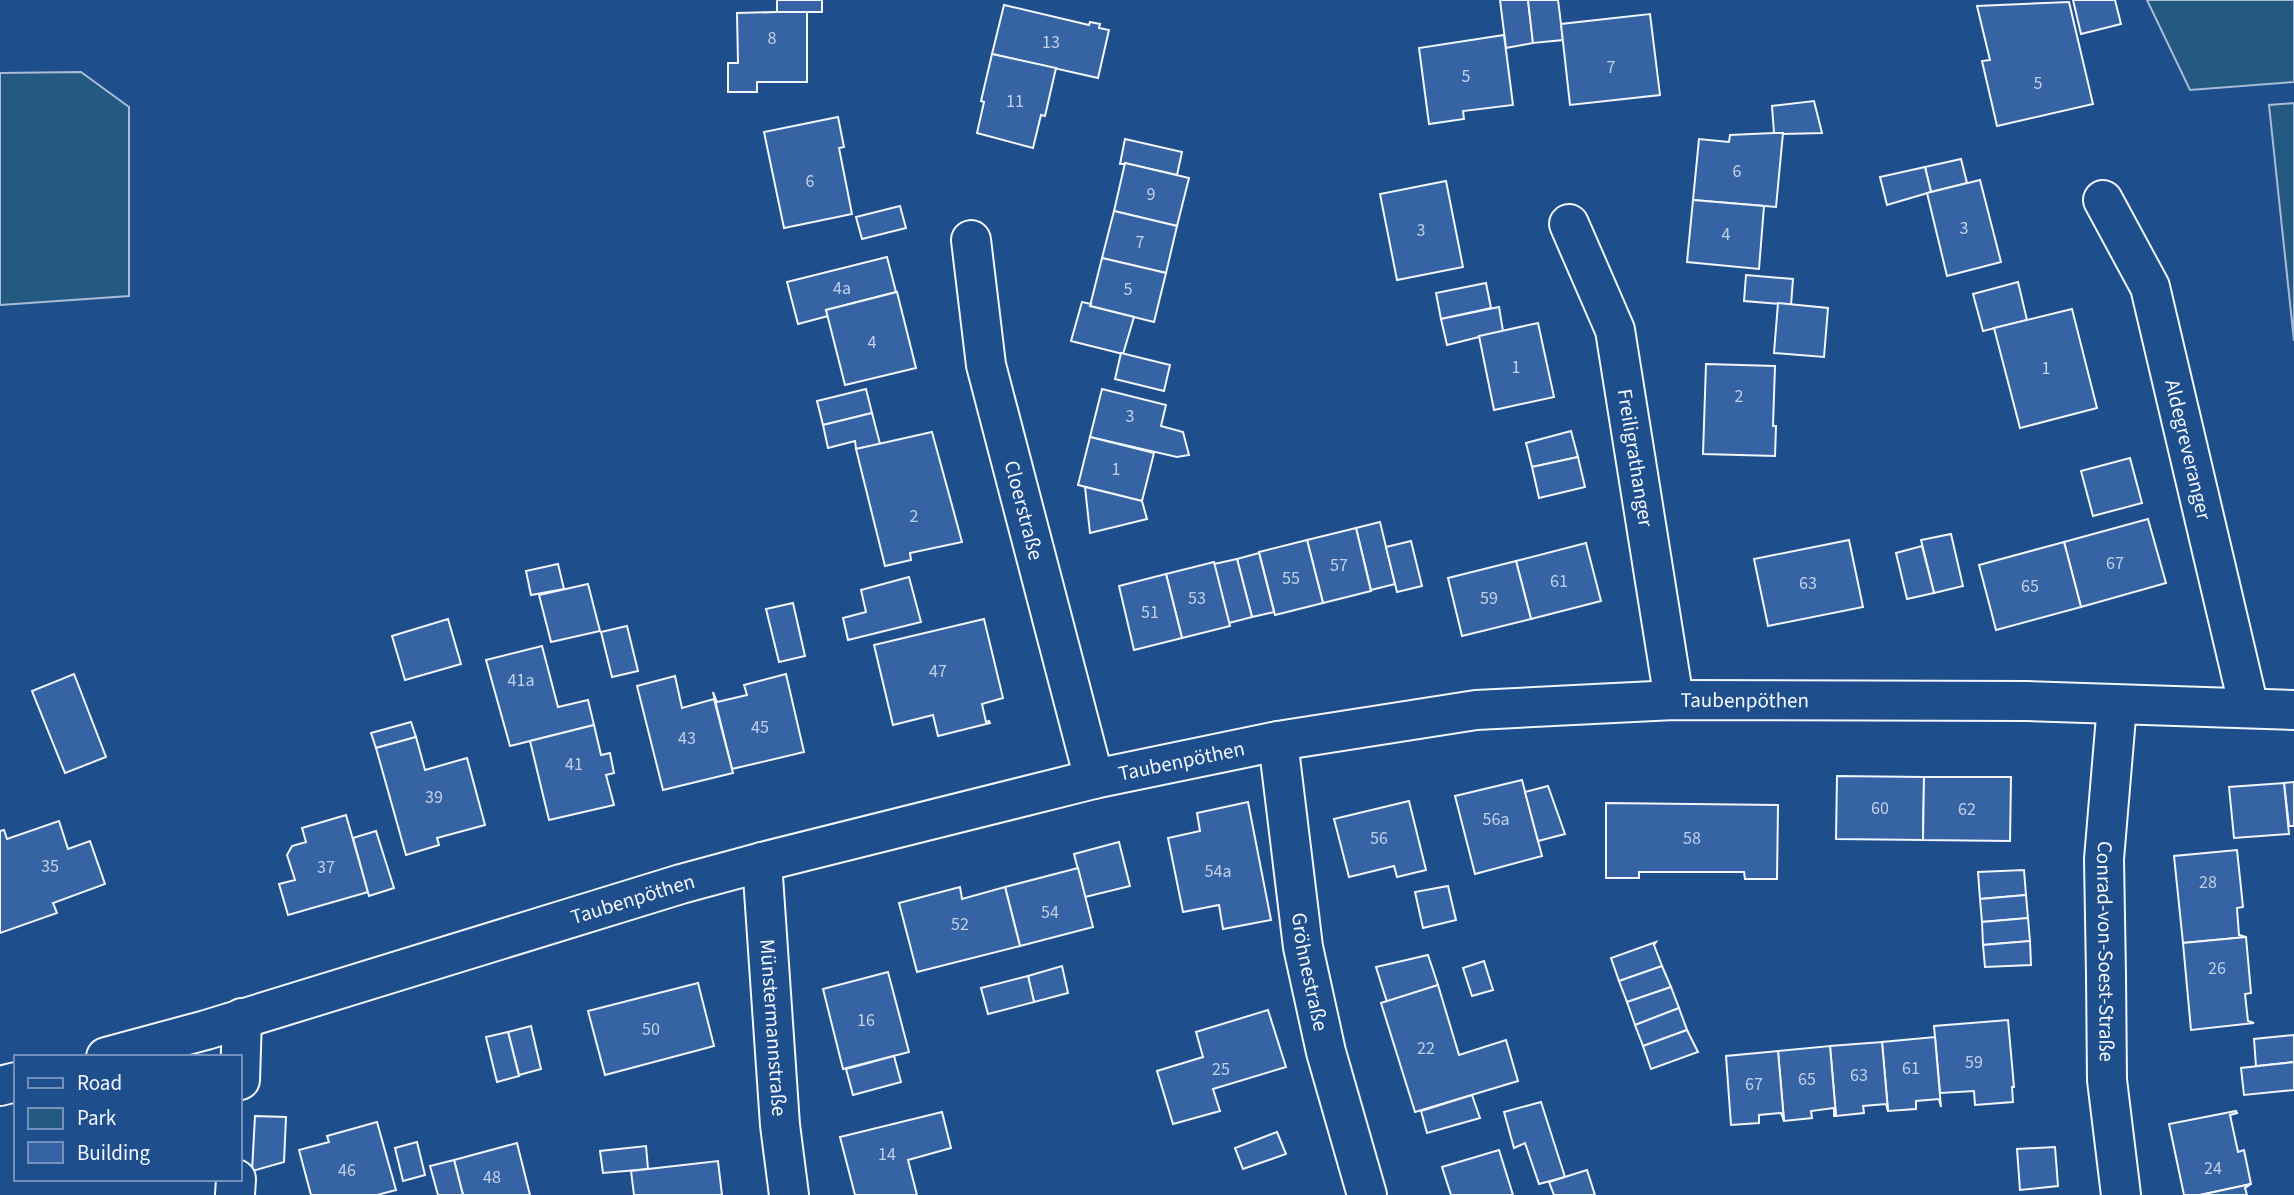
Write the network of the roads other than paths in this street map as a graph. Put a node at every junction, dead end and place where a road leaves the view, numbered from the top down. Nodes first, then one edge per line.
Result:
1 (2103, 200) dead end
2 (1569, 225) dead end
3 (971, 240) dead end
4 (1674, 700) junction
5 (2117, 705) junction
6 (2249, 708) junction
7 (2294, 710) edge
8 (1278, 741) junction
9 (1094, 779) junction
10 (762, 862) junction
11 (242, 1018) junction
12 (113, 1055) edge
13 (241, 1055) edge
14 (789, 1195) edge
15 (1367, 1195) edge
16 (2122, 1195) edge

1 - 6 street, Aldegreveranger
2 - 4 street, Freiligrathanger
3 - 9 street, Cloerstraße
4 - 5 street, Taubenpöthen
4 - 8 street, Taubenpöthen
5 - 6 street, Taubenpöthen
5 - 16 street, Conrad-von-Soest-Straße
6 - 7 street, Taubenpöthen
8 - 9 street, Taubenpöthen
8 - 15 street, Gröhnestraße
9 - 10 street, Taubenpöthen
10 - 11 street, Taubenpöthen
10 - 14 street, Münstermannstraße
11 - 12 street, Taubenpöthen
11 - 13 street

